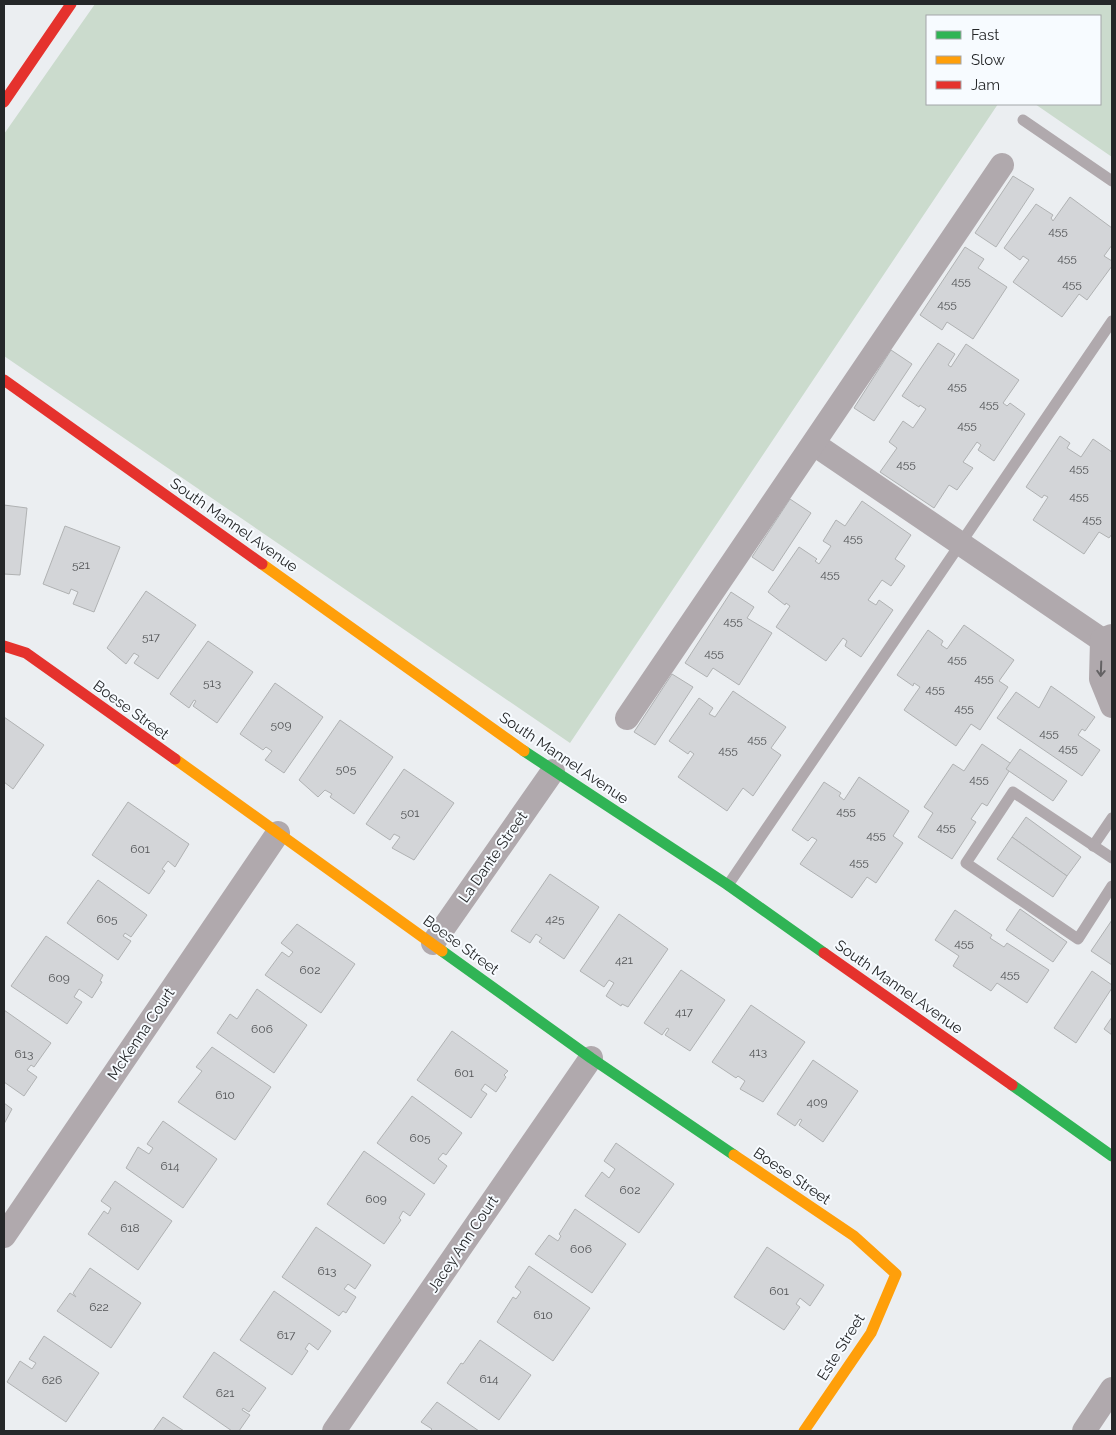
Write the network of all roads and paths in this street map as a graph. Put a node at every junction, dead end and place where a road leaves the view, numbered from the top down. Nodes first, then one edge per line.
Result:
1 (71, 4) edge
2 (4, 102) edge
3 (1023, 120) dead end
4 (1002, 165) dead end
5 (1112, 181) edge
6 (1112, 321) edge
7 (4, 380) edge
8 (814, 444) junction
9 (961, 544) junction
10 (1107, 638) edge
11 (4, 646) edge
12 (1112, 706) edge
13 (627, 718) dead end
14 (553, 771) junction
15 (1112, 818) edge
16 (278, 833) junction
17 (1094, 846) junction
18 (1112, 858) edge
19 (728, 885) junction
20 (1112, 886) edge
21 (433, 943) junction
22 (591, 1058) junction
23 (1112, 1156) edge
24 (4, 1236) edge
25 (896, 1274) joint
26 (1112, 1389) edge
27 (334, 1431) edge
28 (804, 1431) edge
29 (1084, 1431) edge

1 - 2 street
3 - 5 lane
4 - 8 street
6 - 9 lane
7 - 14 street, South Mannel Avenue
8 - 9 street
8 - 13 street
9 - 10 street
9 - 19 lane
10 -> 12 street
11 - 16 street, Boese Street
14 - 19 street, South Mannel Avenue
14 - 21 street, La Dante Street
15 - 17 lane
16 - 21 street, Boese Street
16 - 24 street, McKenna Court
17 - 18 lane
17 - 20 lane
19 - 23 street, South Mannel Avenue
21 - 22 street, Boese Street
22 - 25 street, Boese Street
22 - 27 street, Jacey Ann Court
25 - 28 street, Este Street
26 - 29 street

